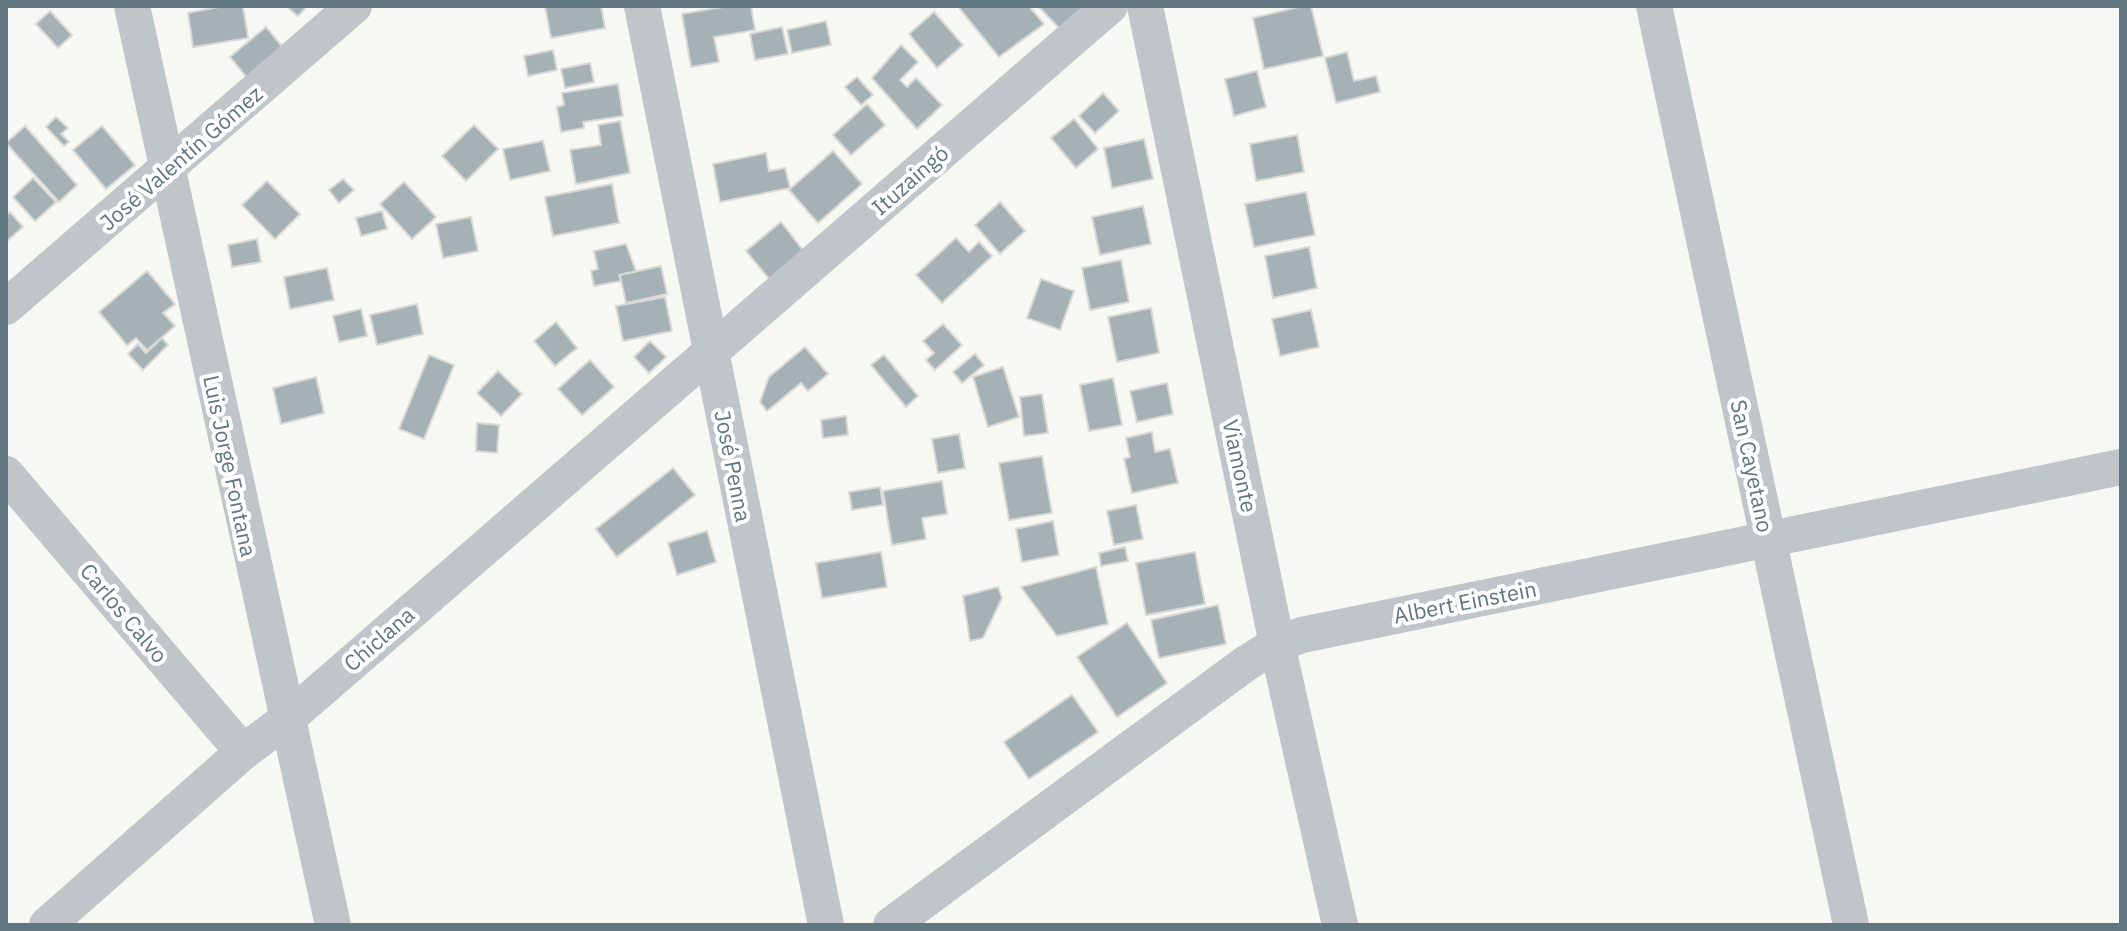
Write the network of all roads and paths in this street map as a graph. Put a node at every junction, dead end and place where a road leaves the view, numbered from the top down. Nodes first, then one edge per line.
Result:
1 (132, 6) edge
2 (354, 6) edge
3 (642, 6) edge
4 (1110, 6) edge
5 (1145, 6) edge
6 (1654, 6) edge
7 (165, 173) junction
8 (6, 307) edge
9 (711, 353) junction
10 (2121, 467) edge
11 (6, 474) edge
12 (1769, 541) junction
13 (1277, 644) junction
14 (286, 720) junction
15 (243, 752) junction
16 (47, 925) edge
17 (333, 925) edge
18 (826, 925) edge
19 (891, 925) edge
20 (1340, 925) edge
21 (1851, 925) edge

1 - 7 street, Luis Jorge Fontana
2 - 7 street, José Valentín Gómez
3 - 9 street, José Penna
4 - 9 street, Ituzaingó
5 - 13 street, Viamonte
6 - 12 street, San Cayetano
7 - 8 street, José Valentín Gómez
7 - 14 street, Luis Jorge Fontana
9 - 14 street, Chiclana
9 - 18 street, José Penna
10 - 12 street, Albert Einstein
11 - 15 street, Carlos Calvo
12 - 13 street, Albert Einstein
12 - 21 street, San Cayetano
13 - 19 street, Albert Einstein
13 - 20 street, Viamonte
14 - 15 street, Chiclana
14 - 17 street, Luis Jorge Fontana
15 - 16 street, Chiclana

